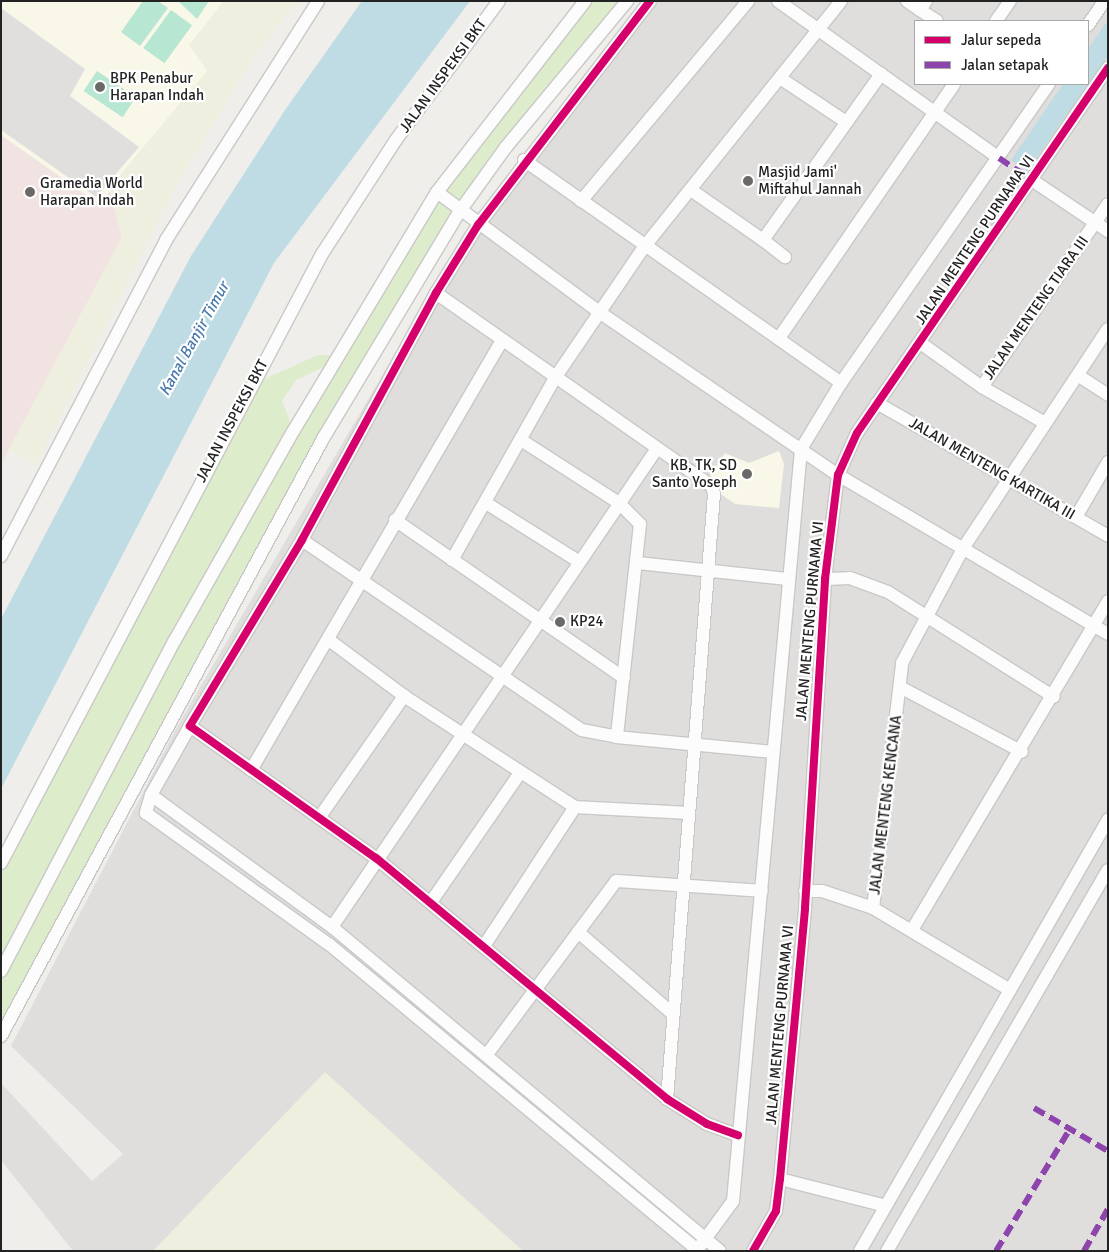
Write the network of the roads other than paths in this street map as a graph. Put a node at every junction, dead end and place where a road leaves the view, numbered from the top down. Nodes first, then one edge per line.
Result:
1 (318, 1) edge
2 (499, 1) edge
3 (584, 1) edge
4 (627, 1) edge
5 (650, 1) edge
6 (748, 1) edge
7 (778, 1) edge
8 (841, 1) edge
9 (907, 1) edge
10 (1010, 1) edge
11 (1104, 1) edge
12 (923, 6) edge
13 (936, 20) edge
14 (997, 20) edge
15 (1089, 24) edge
16 (818, 29) junction
17 (1108, 68) edge
18 (881, 74) junction
19 (780, 78) junction
20 (953, 85) edge
21 (1048, 85) edge
22 (934, 112) junction
23 (846, 122) junction
24 (999, 158) junction
25 (524, 160) junction
26 (1032, 180) junction
27 (690, 190) junction
28 (437, 192) junction
29 (581, 202) junction
30 (1108, 204) edge
31 (460, 211) junction
32 (1095, 223) junction
33 (478, 225) junction
34 (1108, 231) edge
35 (763, 240) junction
36 (644, 247) junction
37 (785, 257) dead end
38 (436, 292) junction
39 (602, 314) junction
40 (1108, 329) edge
41 (779, 338) junction
42 (502, 341) junction
43 (922, 344) junction
44 (1079, 376) junction
45 (555, 378) junction
46 (841, 383) junction
47 (982, 387) junction
48 (1108, 395) edge
49 (877, 403) junction
50 (1045, 423) junction
51 (521, 440) junction
52 (656, 450) junction
53 (806, 452) junction
54 (1108, 462) edge
55 (835, 472) junction
56 (1008, 478) junction
57 (486, 503) junction
58 (619, 503) junction
59 (1076, 517) junction
60 (395, 520) junction
61 (1108, 536) edge
62 (302, 540) junction
63 (964, 547) junction
64 (1, 556) edge
65 (452, 560) junction
66 (578, 561) junction
67 (638, 563) junction
68 (708, 568) junction
69 (824, 579) junction
70 (787, 580) junction
71 (363, 583) junction
72 (1108, 601) edge
73 (925, 616) junction
74 (540, 619) junction
75 (1093, 625) junction
76 (1108, 634) edge
77 (330, 640) junction
78 (500, 677) junction
79 (624, 678) junction
80 (900, 687) junction
81 (404, 696) junction
82 (1054, 697) junction
83 (190, 726) junction
84 (461, 734) junction
85 (617, 738) junction
86 (691, 745) junction
87 (772, 752) junction
88 (1022, 752) junction
89 (251, 770) junction
90 (520, 773) junction
91 (151, 795) junction
92 (575, 807) junction
93 (689, 813) junction
94 (319, 818) junction
95 (1108, 819) edge
96 (376, 858) junction
97 (1, 863) edge
98 (1108, 870) edge
99 (684, 884) junction
100 (762, 891) junction
101 (805, 891) junction
102 (431, 902) junction
103 (873, 908) junction
104 (332, 927) junction
105 (912, 930) junction
106 (578, 932) junction
107 (484, 946) junction
108 (1, 971) edge
109 (1010, 990) junction
110 (537, 991) junction
111 (1003, 1002) junction
112 (1023, 1013) junction
113 (673, 1014) junction
114 (1, 1036) edge
115 (488, 1053) junction
116 (667, 1099) junction
117 (738, 1135) junction
118 (780, 1179) junction
119 (886, 1206) junction
120 (707, 1240) junction
121 (698, 1250) edge
122 (720, 1251) edge
123 (753, 1251) edge
124 (860, 1251) edge
125 (886, 1251) edge

1 - 64 street
2 - 97 street, JALAN INSPEKSI BKT
3 - 28 street
4 - 31 street
5 - 25 street
6 - 29 street
7 - 16 street
8 - 16 street
9 - 12 street
10 - 14 street
11 - 15 street
12 - 13 street
16 - 18 street
16 - 19 street
17 - 26 street, JALAN MENTENG PURNAMA VI
18 - 22 street
18 - 23 street
19 - 23 street
19 - 27 street
20 - 22 street
21 - 24 street, JALAN MENTENG PURNAMA VI
22 - 24 street
22 - 41 street
23 - 35 street
24 - 46 street, JALAN MENTENG PURNAMA VI
25 - 29 street
25 - 33 street
26 - 32 street
26 - 43 street, JALAN MENTENG PURNAMA VI
27 - 35 street
27 - 36 street
28 - 31 street
28 - 108 street
29 - 36 street
30 - 32 street, JALAN MENTENG TIARA III
31 - 33 street
31 - 114 street
32 - 34 street
32 - 47 street, JALAN MENTENG TIARA III
33 - 38 street
33 - 39 street
35 - 37 street
36 - 39 street
36 - 41 street
38 - 42 street
38 - 62 street
39 - 45 street
39 - 53 street
40 - 44 street, JALAN MENTENG KENCANA
41 - 46 street
42 - 45 street
42 - 60 street
43 - 47 street
43 - 49 street, JALAN MENTENG PURNAMA VI
44 - 48 street
44 - 50 street, JALAN MENTENG KENCANA
45 - 51 street
45 - 52 street
46 - 53 street, JALAN MENTENG PURNAMA VI
47 - 50 street
49 - 55 street, JALAN MENTENG PURNAMA VI
49 - 56 street, JALAN MENTENG KARTIKA III
50 - 56 street, JALAN MENTENG KENCANA
51 - 57 street
51 - 58 street
52 - 58 street
52 - 68 street
53 - 55 street
53 - 70 street, JALAN MENTENG PURNAMA VI
54 - 59 street
55 - 63 street
55 - 69 street, JALAN MENTENG PURNAMA VI
56 - 59 street, JALAN MENTENG KARTIKA III
56 - 63 street, JALAN MENTENG KENCANA
57 - 65 street
57 - 66 street
58 - 66 street
58 - 67 street
59 - 61 street, JALAN MENTENG KARTIKA III
60 - 65 street
60 - 71 street
62 - 71 street
62 - 83 street
63 - 73 street, JALAN MENTENG KENCANA
63 - 75 street
65 - 74 street
66 - 74 street
67 - 68 street
67 - 79 street
68 - 70 street
68 - 86 street
69 - 73 street
69 - 101 street, JALAN MENTENG PURNAMA VI
70 - 87 street, JALAN MENTENG PURNAMA VI
71 - 77 street
71 - 78 street
72 - 75 street
73 - 80 street, JALAN MENTENG KENCANA
73 - 82 street
74 - 78 street
74 - 79 street
75 - 76 street
75 - 82 street
77 - 81 street
77 - 89 street
78 - 84 street
78 - 85 street
79 - 85 street
80 - 88 street
80 - 103 street, JALAN MENTENG KENCANA
81 - 84 street
81 - 94 street
82 - 88 street
83 - 89 street
83 - 91 street
84 - 90 street
84 - 96 street
85 - 86 street
86 - 87 street
86 - 93 street
87 - 100 street, JALAN MENTENG PURNAMA VI
88 - 105 street
89 - 94 street
90 - 92 street
90 - 102 street
91 - 104 street
91 - 121 street
92 - 93 street
92 - 107 street
93 - 99 street
94 - 96 street
95 - 109 street
96 - 102 street
96 - 104 street
98 - 112 street
99 - 100 street
99 - 106 street
99 - 113 street
100 - 117 street, JALAN MENTENG PURNAMA VI
101 - 103 street
101 - 118 street, JALAN MENTENG PURNAMA VI
102 - 107 street
103 - 105 street, JALAN MENTENG KENCANA
104 - 115 street
105 - 109 street, JALAN MENTENG KENCANA
106 - 110 street
106 - 113 street
107 - 110 street
109 - 111 street
110 - 115 street
110 - 116 street
111 - 112 street
111 - 119 street
112 - 125 street
113 - 116 street
115 - 120 street
116 - 117 street
117 - 120 street, JALAN MENTENG PURNAMA VI
118 - 119 street
118 - 123 street, JALAN MENTENG PURNAMA VI
119 - 124 street
120 - 121 street, JALAN MENTENG PURNAMA VI
120 - 122 street

